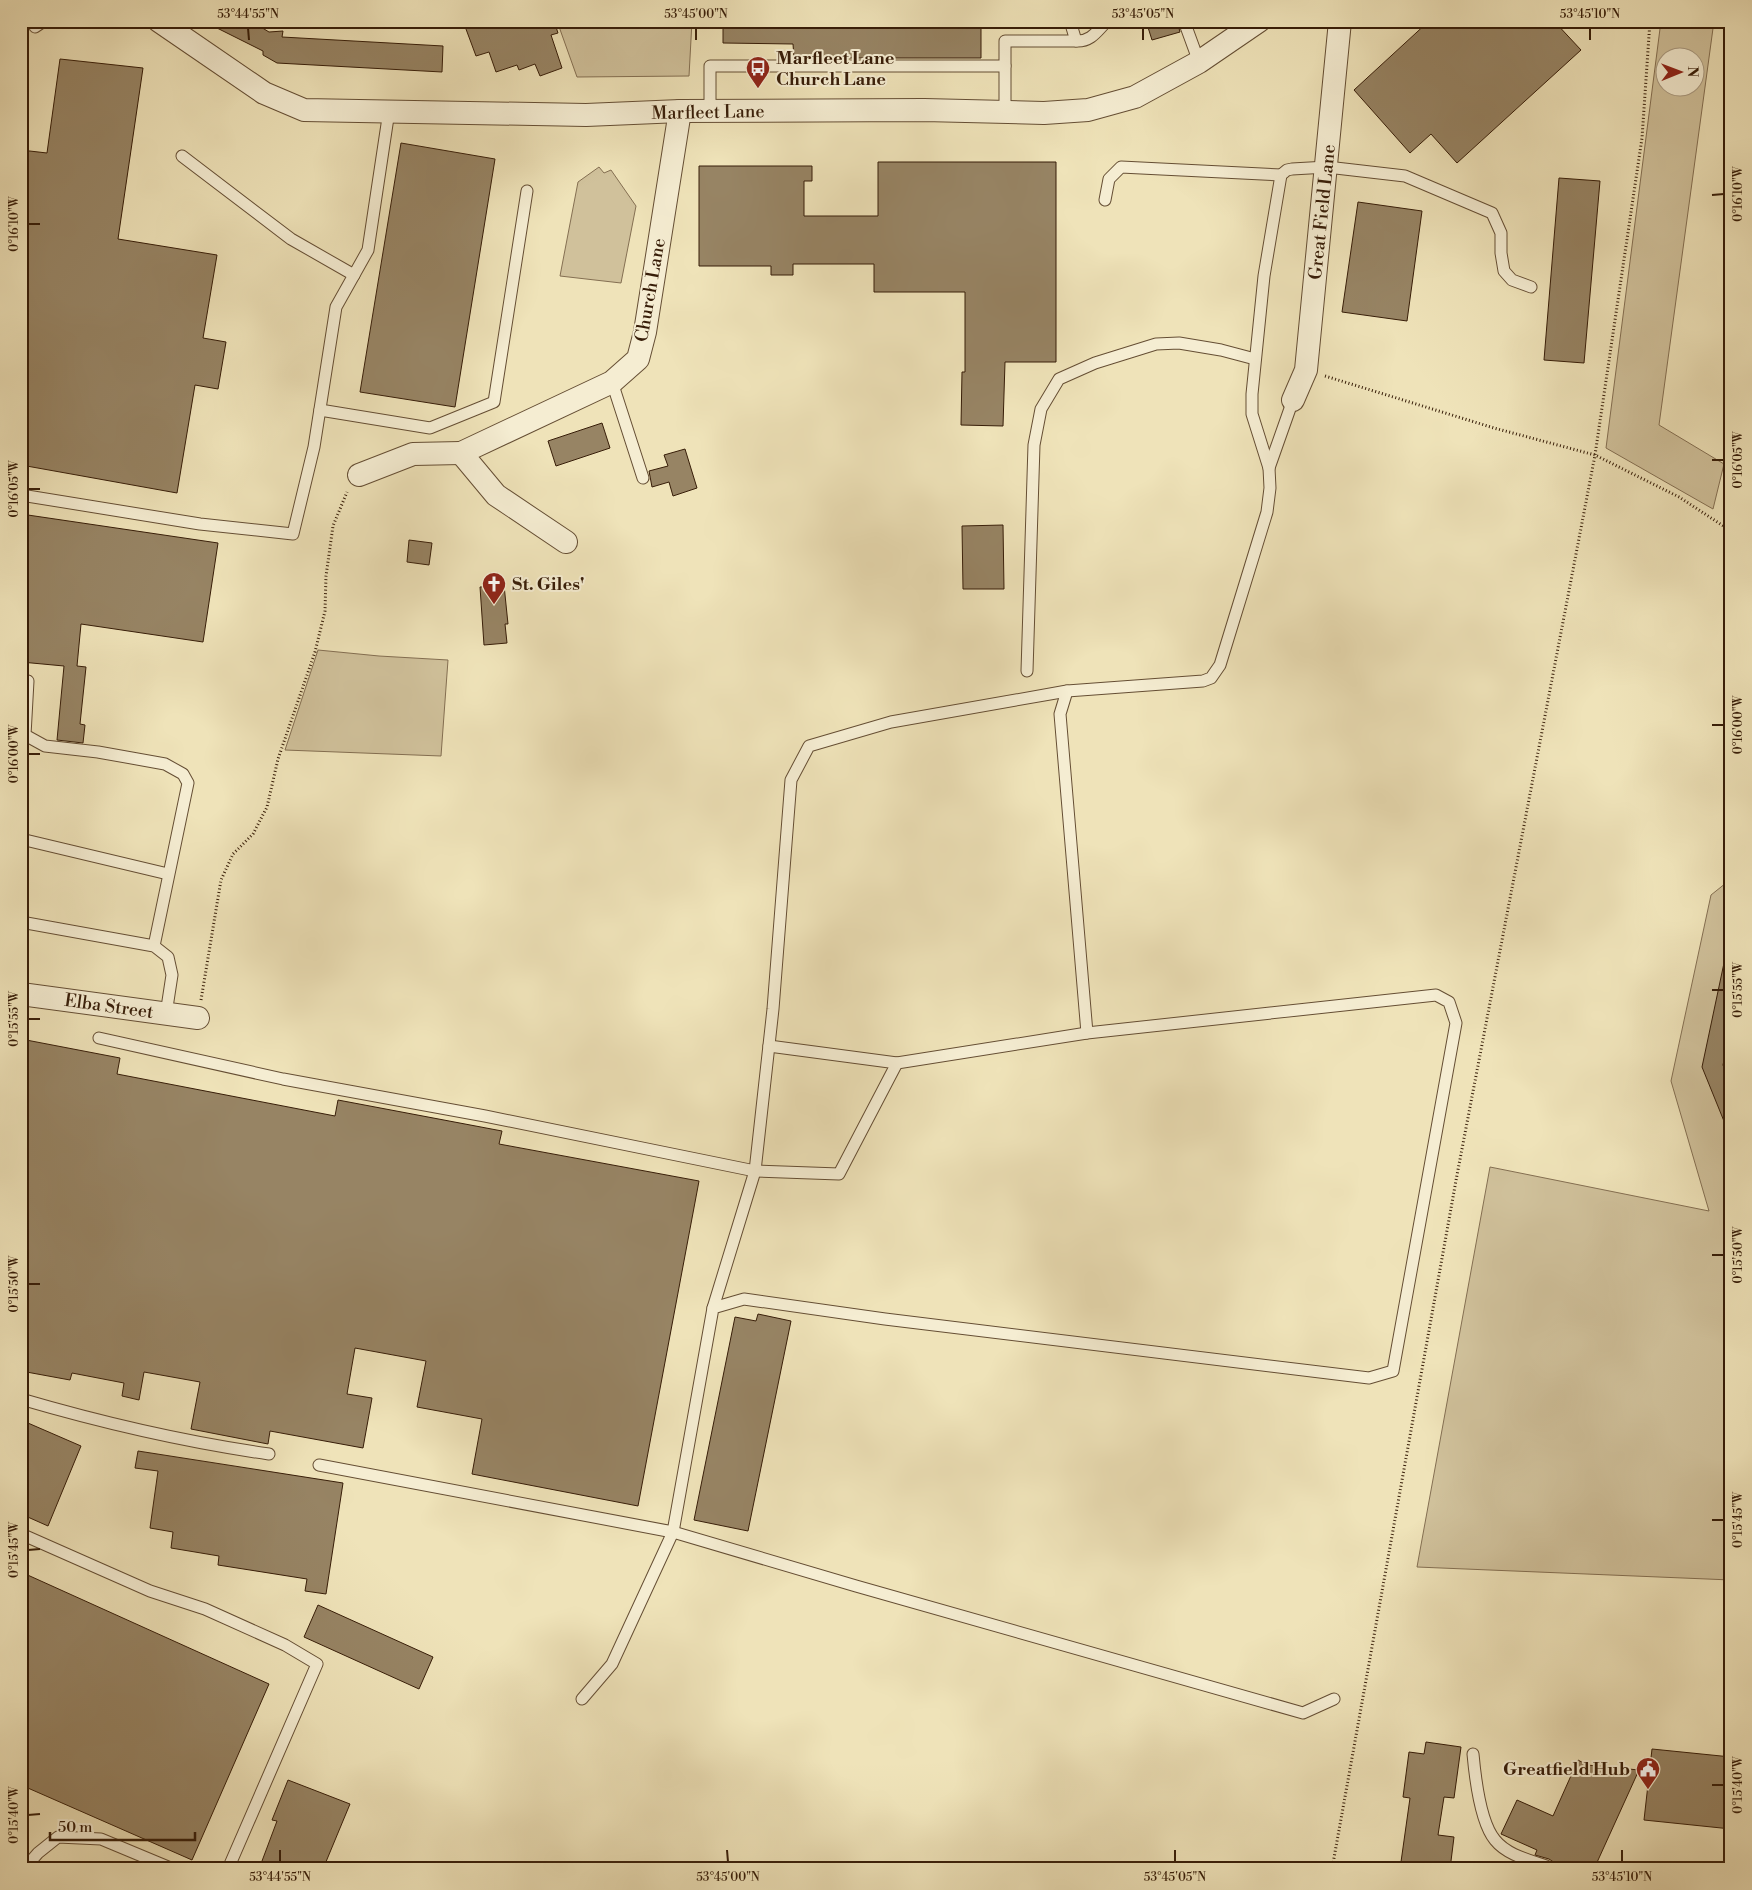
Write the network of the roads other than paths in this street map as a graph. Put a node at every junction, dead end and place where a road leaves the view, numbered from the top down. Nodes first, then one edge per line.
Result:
1 (159, 21) edge
2 (1070, 21) edge
3 (1107, 21) edge
4 (1184, 21) edge
5 (1259, 21) edge
6 (1340, 21) edge
7 (180, 29) edge
8 (1076, 41) junction
9 (1199, 62) junction
10 (1005, 66) junction
11 (388, 111) junction
12 (680, 111) junction
13 (710, 111) junction
14 (1005, 112) junction
15 (182, 156) dead end
16 (1327, 167) junction
17 (1281, 175) junction
18 (527, 191) dead end
19 (1105, 200) dead end
20 (354, 275) junction
21 (1531, 287) dead end
22 (1255, 360) junction
23 (612, 382) junction
24 (1293, 400) joint
25 (320, 410) junction
26 (462, 453) junction
27 (1269, 468) junction
28 (359, 475) road end
29 (643, 478) dead end
30 (21, 495) edge
31 (566, 542) dead end
32 (1027, 670) dead end
33 (21, 680) edge
34 (1067, 691) junction
35 (21, 839) edge
36 (168, 874) junction
37 (21, 922) edge
38 (154, 946) junction
39 (21, 994) edge
40 (166, 1014) junction
41 (198, 1018) road end
42 (1087, 1033) junction
43 (99, 1038) dead end
44 (769, 1046) junction
45 (897, 1062) junction
46 (755, 1171) junction
47 (713, 1308) junction
48 (21, 1399) edge
49 (269, 1454) dead end
50 (319, 1465) dead end
51 (673, 1532) junction
52 (21, 1534) edge
53 (582, 1699) dead end
54 (1334, 1699) dead end
55 (1472, 1754) dead end
56 (24, 1869) edge
57 (172, 1869) edge
58 (228, 1869) edge
59 (1550, 1869) edge

1 - 7 street, Marfleet Lane
2 - 8 lane
3 - 8 lane
4 - 9 lane
5 - 9 street, Marfleet Lane
6 - 16 street, Great Field Lane
7 - 11 street, Marfleet Lane
8 - 10 lane
9 - 14 street, Marfleet Lane
10 - 13 lane
10 - 14 lane
11 - 12 street, Marfleet Lane
11 - 20 lane
12 - 13 street, Marfleet Lane
12 - 23 street, Church Lane
13 - 14 street, Marfleet Lane
15 - 20 lane
16 - 17 lane
16 - 21 lane
16 - 24 street, Great Field Lane
17 - 19 lane
17 - 22 lane
18 - 25 lane
20 - 25 lane
22 - 27 lane
22 - 32 lane
23 - 26 street, Church Lane
23 - 29 lane
24 - 27 lane
25 - 30 lane
26 - 28 street, Church Lane
26 - 31 street
27 - 34 lane
33 - 36 lane
34 - 42 lane
34 - 44 lane
35 - 36 lane
36 - 38 lane
37 - 38 lane
38 - 40 lane
39 - 40 street, Elba Street
40 - 41 street, Elba Street
42 - 45 lane
42 - 47 lane
43 - 46 lane
44 - 45 lane
44 - 46 lane
45 - 46 lane
46 - 47 lane
47 - 51 lane
48 - 49 lane
50 - 51 lane
51 - 53 lane
51 - 54 lane
52 - 58 lane
55 - 59 lane
56 - 57 lane

